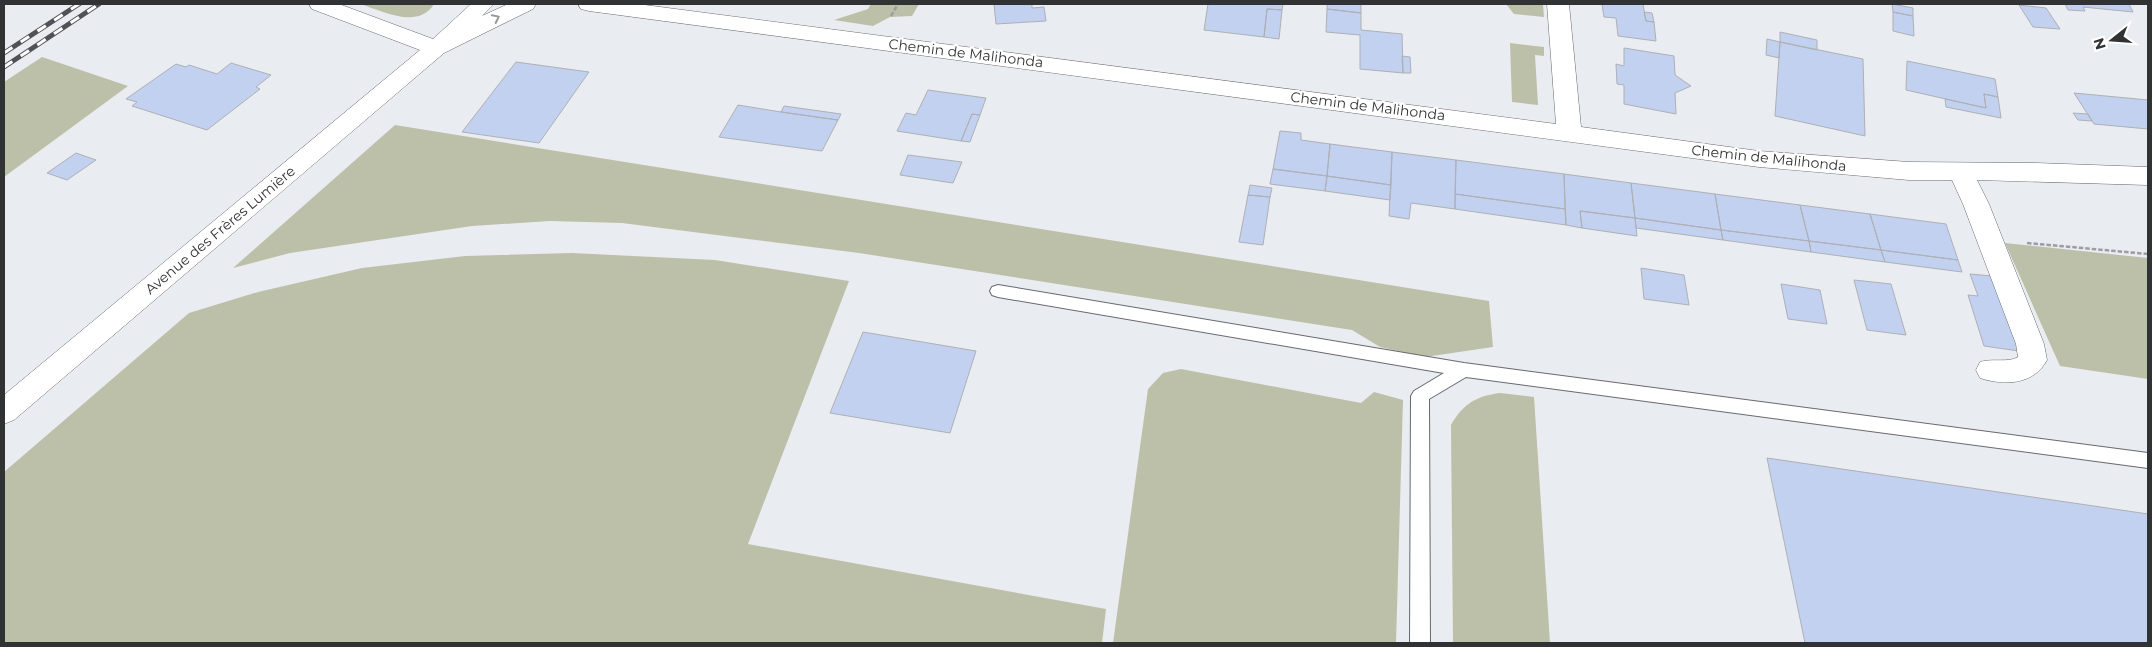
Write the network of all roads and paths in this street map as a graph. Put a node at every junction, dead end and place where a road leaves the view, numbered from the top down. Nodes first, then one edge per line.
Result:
1 (320, 4) edge
2 (483, 4) edge
3 (525, 4) edge
4 (589, 4) edge
5 (1558, 4) edge
6 (436, 48) junction
7 (1569, 132) junction
8 (1960, 171) junction
9 (2148, 176) edge
10 (1989, 236) junction
11 (2148, 254) edge
12 (998, 291) dead end
13 (1464, 370) junction
14 (1990, 370) dead end
15 (4, 412) edge
16 (2148, 461) edge
17 (1420, 643) edge

1 - 6 street
2 - 6 street
6 -> 3 street
4 - 7 street, Chemin de Malihonda
5 - 7 street
6 - 15 street, Avenue des Frères Lumière
7 - 8 street, Chemin de Malihonda
8 - 9 street, Chemin de Malihonda
8 - 10 street
10 - 11 path
10 - 14 street
12 - 13 lane
13 - 16 lane
13 - 17 lane

